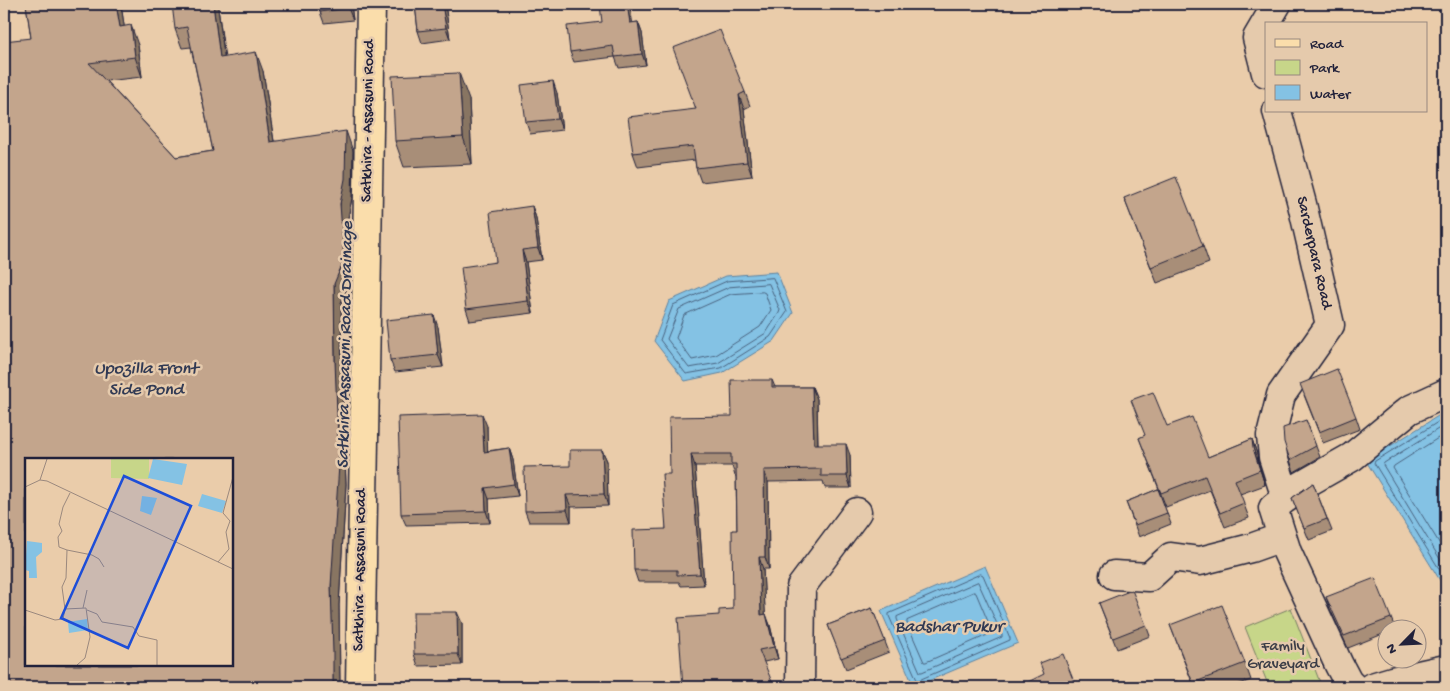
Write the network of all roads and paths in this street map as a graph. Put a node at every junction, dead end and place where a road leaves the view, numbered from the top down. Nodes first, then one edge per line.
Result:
1 (371, 4) edge
2 (1277, 4) edge
3 (1266, 22) edge
4 (1265, 24) edge
5 (1265, 69) edge
6 (1277, 112) edge
7 (1446, 393) edge
8 (1286, 498) junction
9 (857, 512) dead end
10 (1282, 537) junction
11 (1114, 575) dead end
12 (1446, 669) edge
13 (360, 687) edge
14 (800, 687) edge
15 (1353, 687) edge
16 (1372, 687) edge

1 - 13 main road, Satkhira - Assasuni Road
2 - 3 street
4 - 5 street
6 - 8 street, Sarderpara Road
7 - 8 street
8 - 10 street
9 - 14 street
10 - 11 street
10 - 15 street
12 - 16 street

